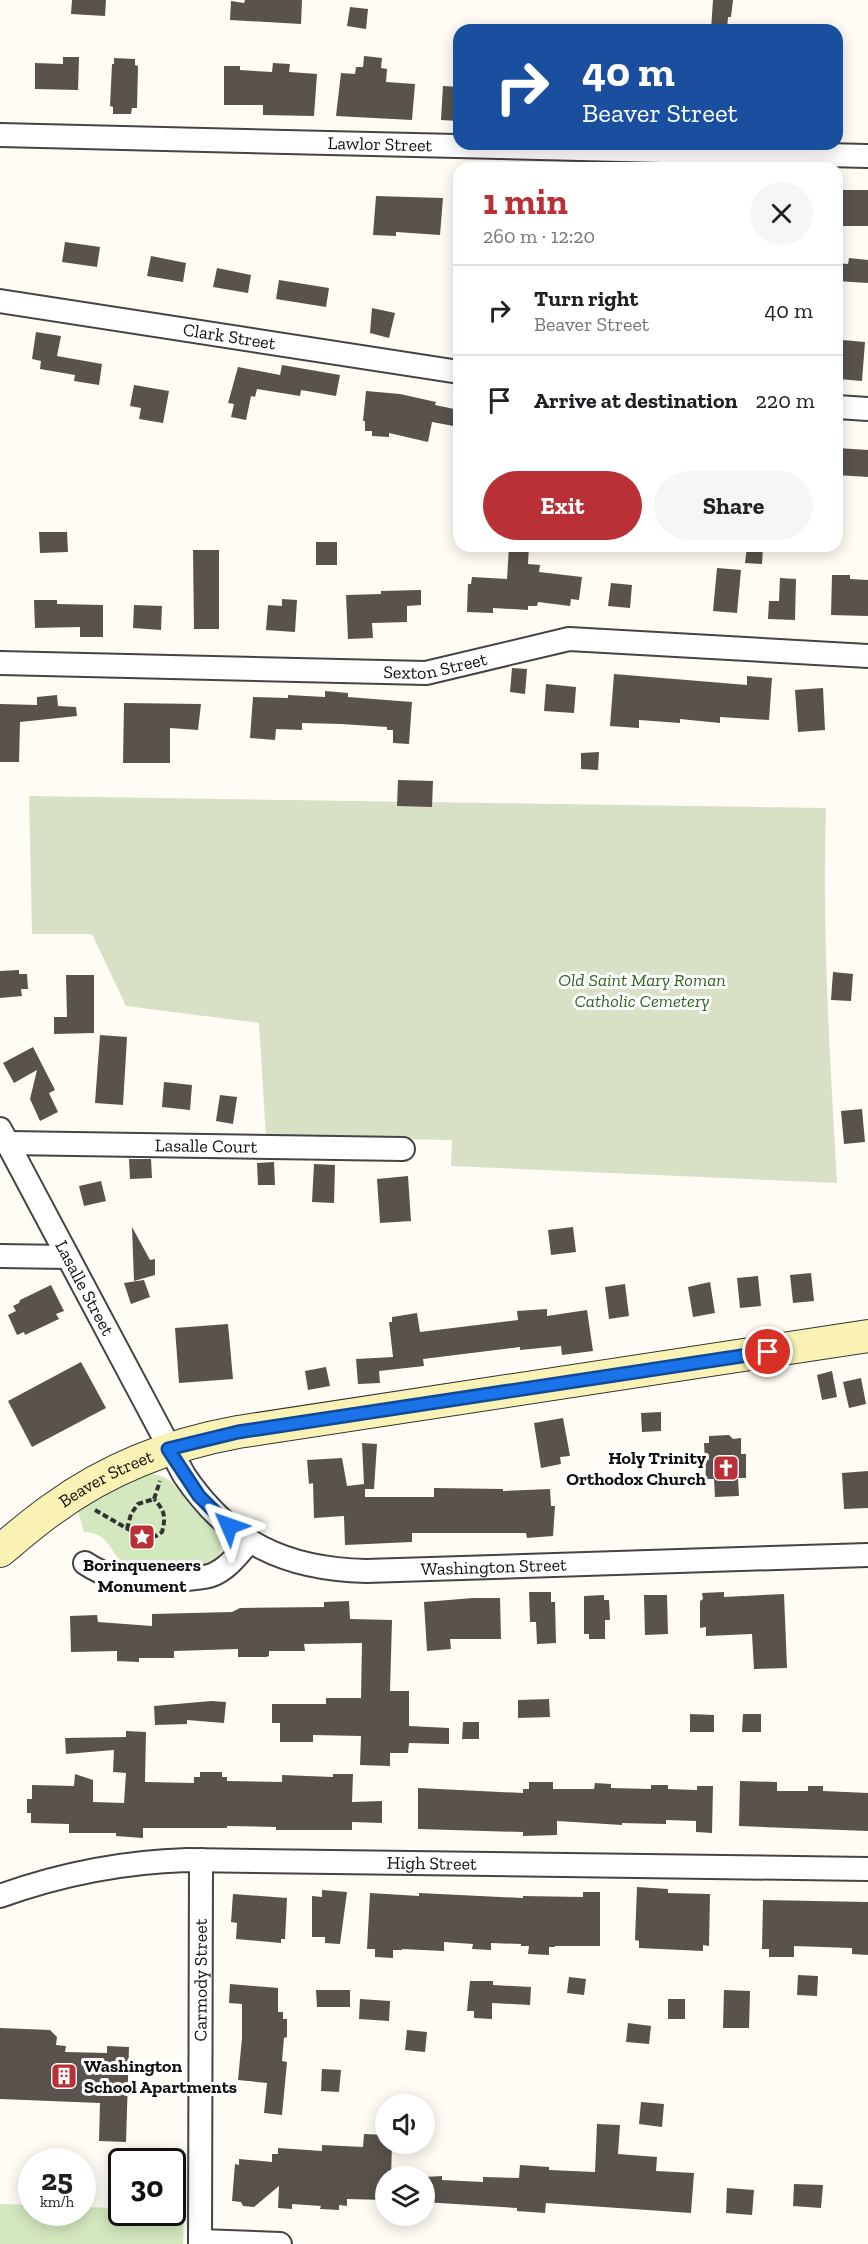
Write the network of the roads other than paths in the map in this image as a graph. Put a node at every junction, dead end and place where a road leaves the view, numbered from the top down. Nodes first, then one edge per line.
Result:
1 (0, 135) edge
2 (453, 146) edge
3 (620, 150) edge
4 (868, 156) edge
5 (0, 301) edge
6 (453, 371) edge
7 (843, 407) edge
8 (868, 409) edge
9 (868, 656) edge
10 (0, 663) edge
11 (4, 1136) edge
12 (403, 1149) dead end
13 (0, 1256) edge
14 (68, 1257) junction
15 (868, 1336) edge
16 (168, 1449) junction
17 (250, 1541) junction
18 (0, 1551) edge
19 (868, 1555) edge
20 (85, 1563) dead end
21 (201, 1860) junction
22 (868, 1869) edge
23 (0, 1896) edge
24 (200, 2243) edge
25 (280, 2244) edge

1 - 2 street, Lawlor Street
3 - 4 street, Lawlor Street
5 - 6 street, Clark Street
7 - 8 street
9 - 10 street, Sexton Street
11 - 12 street, Lasalle Court
11 - 14 street, Lasalle Street
13 - 14 street
14 - 16 street, Lasalle Street
15 - 16 main road, Beaver Street
16 - 17 street, Washington Street
16 - 18 main road, Beaver Street
17 - 19 street, Washington Street
17 - 20 street
21 - 22 street, High Street
21 - 23 street, High Street
21 - 24 street, Carmody Street
24 - 25 street

